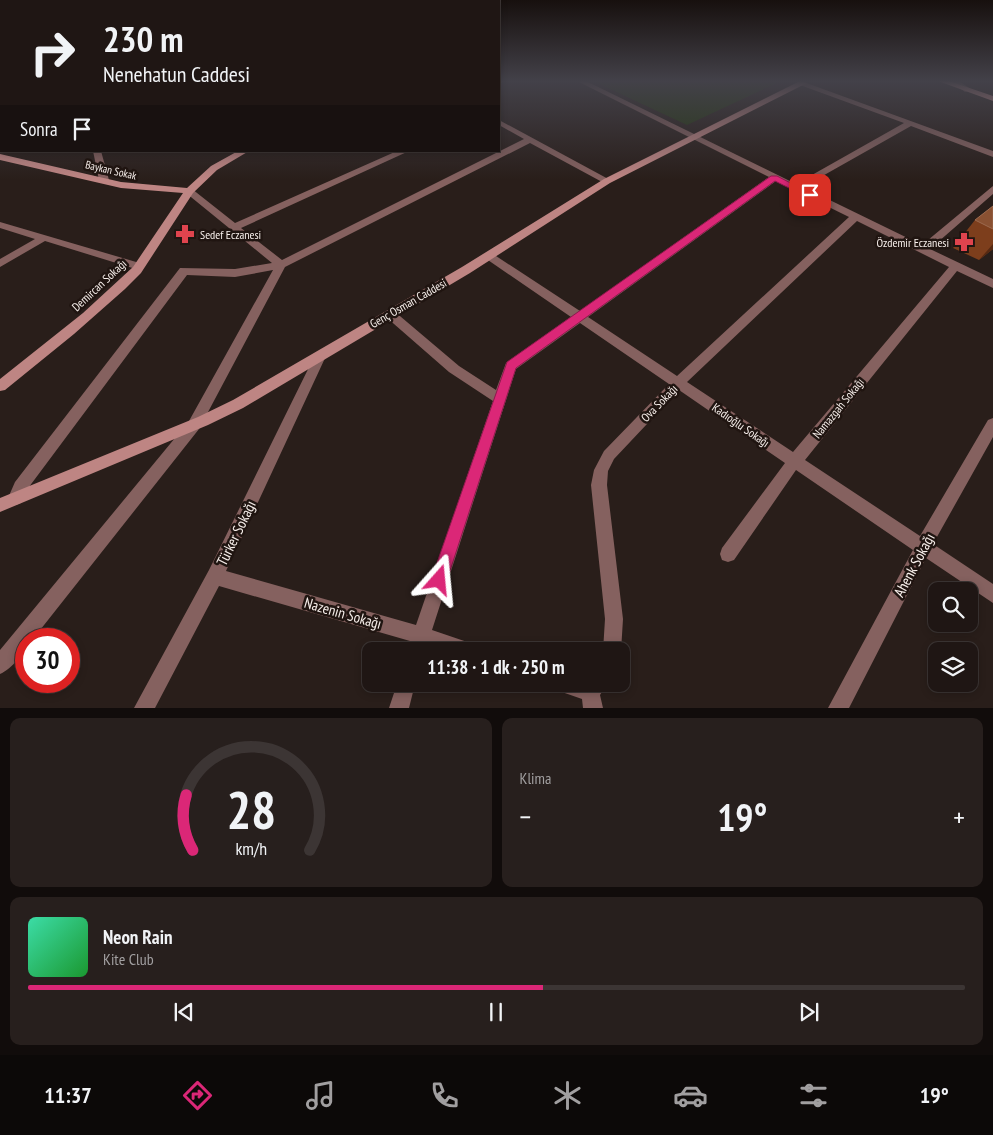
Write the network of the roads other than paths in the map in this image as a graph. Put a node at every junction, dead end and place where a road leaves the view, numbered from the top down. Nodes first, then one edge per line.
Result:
1 (646, 114) edge
2 (740, 114) edge
3 (886, 114) edge
4 (500, 123) edge
5 (910, 123) junction
6 (694, 138) junction
7 (529, 140) junction
8 (97, 152) edge
9 (243, 152) edge
10 (403, 152) edge
11 (993, 154) edge
12 (0, 157) edge
13 (774, 178) junction
14 (104, 180) junction
15 (607, 181) junction
16 (794, 188) junction
17 (993, 189) edge
18 (189, 191) junction
19 (855, 217) junction
20 (0, 225) edge
21 (233, 228) junction
22 (43, 238) junction
23 (922, 250) junction
24 (489, 256) junction
25 (0, 264) edge
26 (281, 265) junction
27 (139, 266) junction
28 (954, 266) junction
29 (993, 284) edge
30 (390, 314) junction
31 (581, 317) junction
32 (320, 356) junction
33 (679, 382) junction
34 (2, 383) edge
35 (500, 399) junction
36 (993, 424) edge
37 (194, 425) junction
38 (794, 462) junction
39 (16, 498) junction
40 (0, 505) edge
41 (923, 547) junction
42 (728, 554) dead end
43 (215, 576) junction
44 (993, 594) edge
45 (415, 642) edge
46 (418, 642) edge
47 (613, 642) edge
48 (0, 665) edge
49 (404, 692) edge
50 (144, 708) edge
51 (399, 708) edge
52 (838, 708) edge

1 - 6 street
2 - 6 street, Genç Osman Caddesi
3 - 5 street
4 - 7 street
5 - 11 street
5 - 16 street
6 - 13 street
6 - 15 street, Genç Osman Caddesi
7 - 15 street
7 - 26 street
8 - 14 street
9 - 18 street, Demircan Sokağı
10 - 21 street
12 - 14 street, Baykan Sokak
13 - 16 street
13 - 31 street
14 - 18 street, Baykan Sokak
15 - 24 street, Genç Osman Caddesi
16 - 19 street
17 - 23 street
18 - 21 street
18 - 27 street, Demircan Sokağı
19 - 23 street
19 - 33 street, Ova Sokağı
20 - 22 street
21 - 26 street
22 - 25 street
22 - 27 street
23 - 28 street
24 - 30 street, Genç Osman Caddesi
24 - 31 street, Kadıoğlu Sokağı
26 - 37 street
26 - 39 street
27 - 34 street, Demircan Sokağı
28 - 29 street
28 - 38 street, Namazgah Sokağı
30 - 32 street, Genç Osman Caddesi
30 - 35 street
31 - 33 street, Kadıoğlu Sokağı
31 - 35 street
32 - 37 street, Genç Osman Caddesi
32 - 43 street, Türker Sokağı
33 - 38 street, Kadıoğlu Sokağı
33 - 47 street, Ova Sokağı
35 - 46 street
36 - 41 street, Ahenk Sokağı
37 - 39 street, Genç Osman Caddesi
37 - 48 street
38 - 41 street, Kadıoğlu Sokağı
38 - 42 street, Namazgah Sokağı
39 - 40 street, Genç Osman Caddesi
41 - 44 street, Kadıoğlu Sokağı
41 - 52 street, Ahenk Sokağı
43 - 45 street, Nazenin Sokağı
43 - 50 street, Türker Sokağı
49 - 51 street

